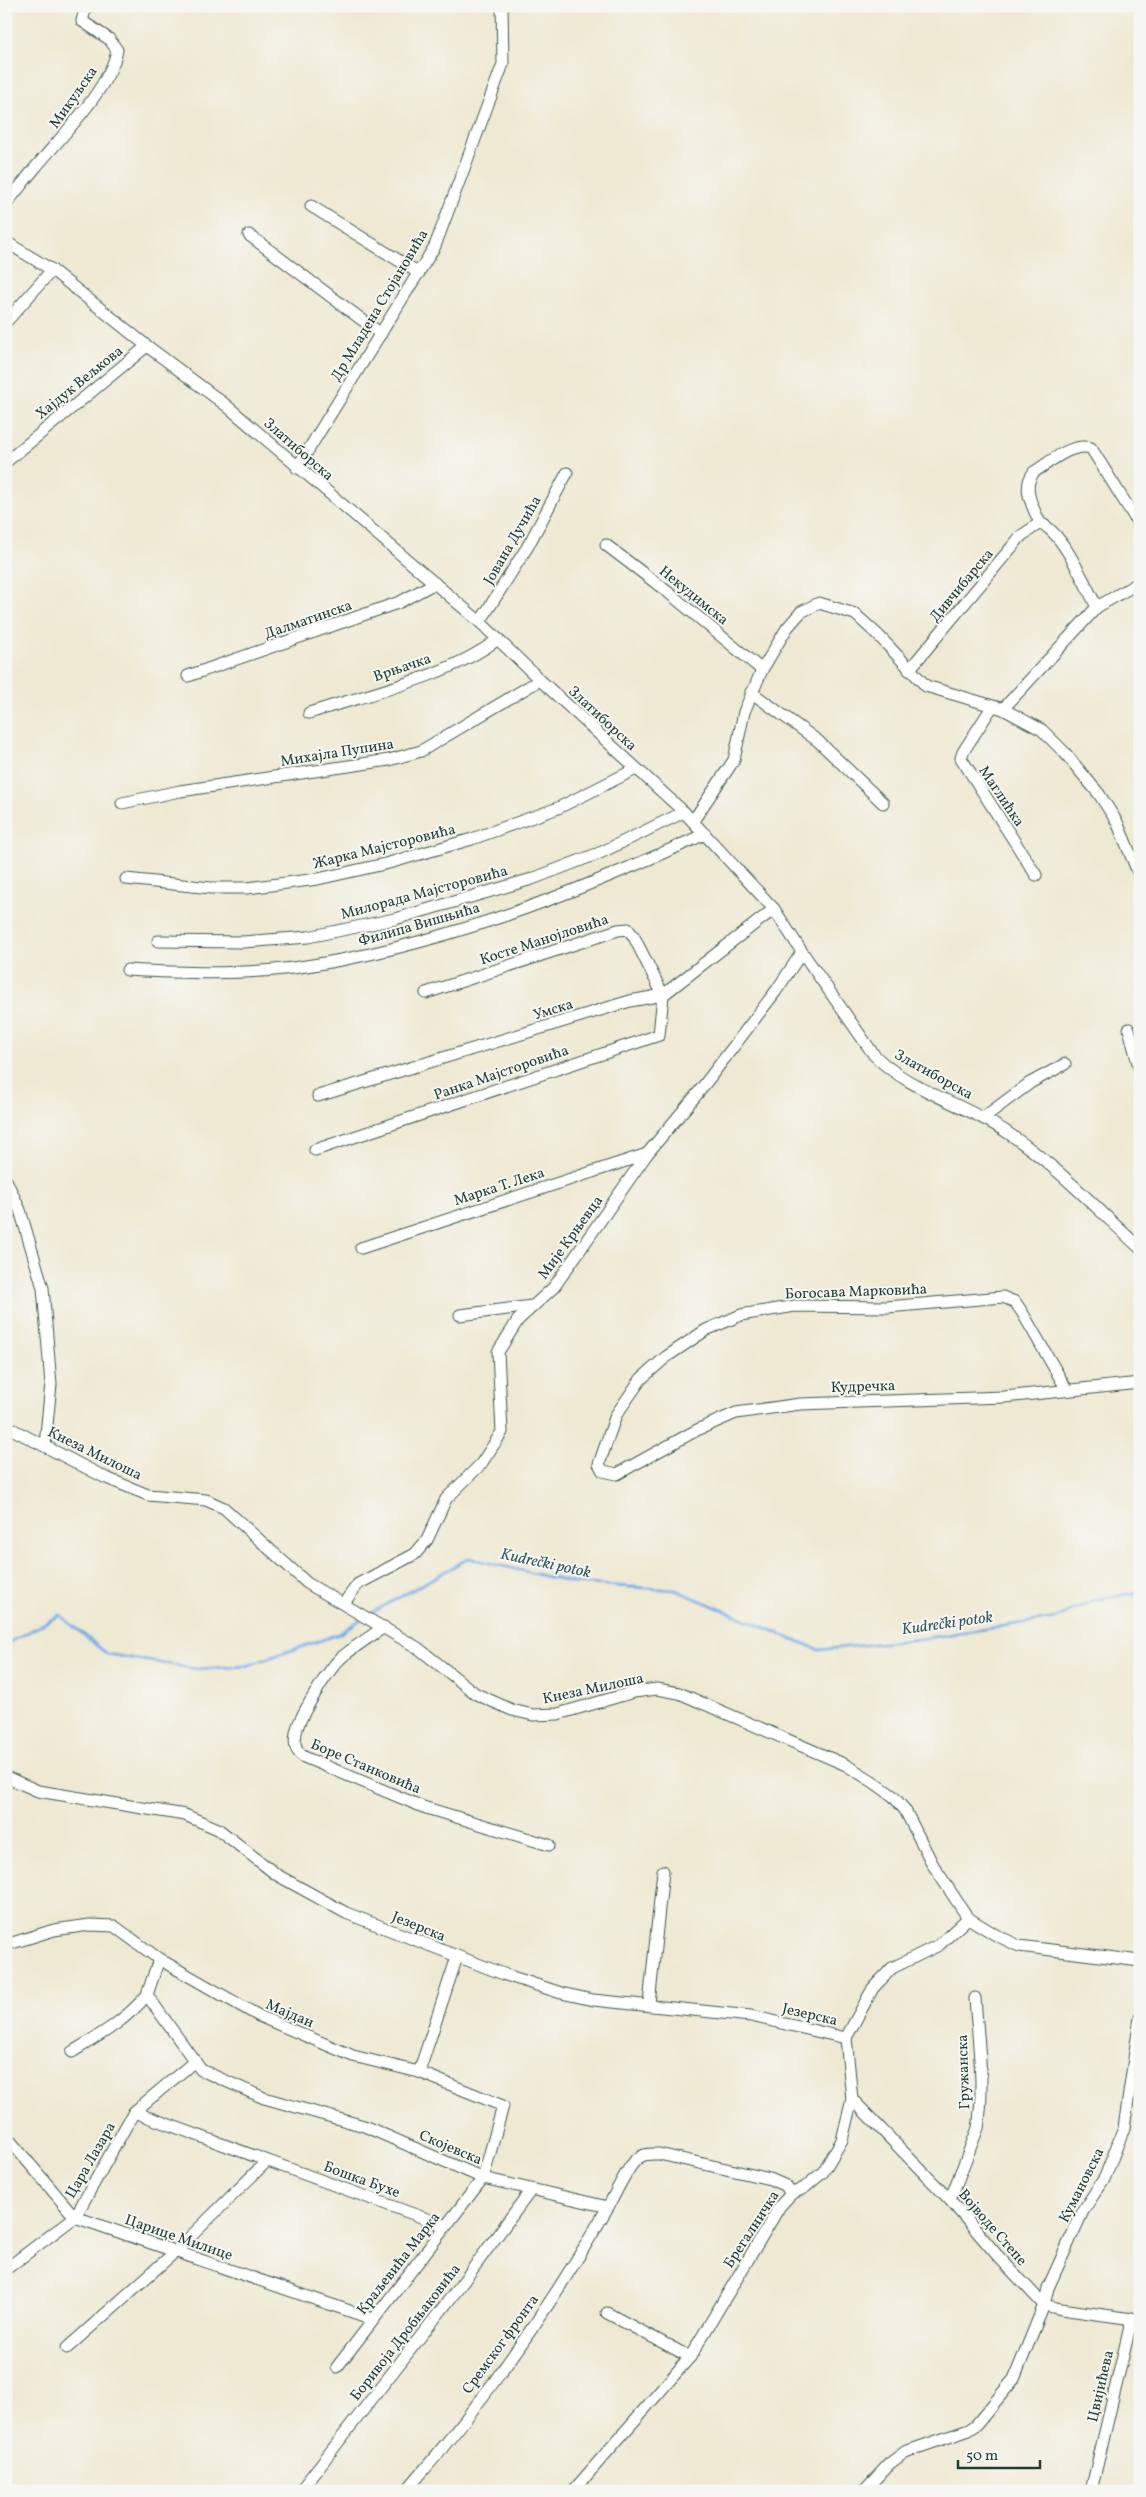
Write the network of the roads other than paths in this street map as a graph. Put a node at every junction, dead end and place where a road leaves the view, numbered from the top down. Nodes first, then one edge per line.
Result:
1 (86, 6) edge
2 (502, 6) edge
3 (6, 204) edge
4 (311, 206) dead end
5 (249, 235) dead end
6 (6, 242) edge
7 (52, 270) junction
8 (419, 273) junction
9 (6, 322) edge
10 (381, 334) junction
11 (147, 346) junction
12 (7, 461) edge
13 (296, 468) junction
14 (567, 473) dead end
15 (1040, 523) junction
16 (1140, 526) edge
17 (606, 546) dead end
18 (1140, 582) edge
19 (435, 584) junction
20 (1097, 607) junction
21 (480, 622) junction
22 (498, 639) junction
23 (762, 670) junction
24 (909, 670) junction
25 (188, 676) dead end
26 (540, 680) junction
27 (751, 692) junction
28 (998, 708) junction
29 (310, 713) dead end
30 (636, 769) junction
31 (122, 803) dead end
32 (883, 803) dead end
33 (684, 812) junction
34 (693, 821) junction
35 (704, 834) junction
36 (1036, 875) dead end
37 (1140, 877) edge
38 (126, 879) dead end
39 (774, 909) junction
40 (158, 941) dead end
41 (802, 952) junction
42 (127, 970) dead end
43 (426, 993) dead end
44 (663, 995) junction
45 (1129, 1029) dead end
46 (1065, 1064) dead end
47 (1140, 1071) edge
48 (318, 1096) dead end
49 (983, 1118) junction
50 (316, 1150) dead end
51 (647, 1154) junction
52 (6, 1180) edge
53 (361, 1248) dead end
54 (1140, 1248) edge
55 (532, 1306) junction
56 (460, 1315) dead end
57 (1140, 1383) edge
58 (1067, 1390) junction
59 (6, 1426) edge
60 (45, 1445) junction
61 (603, 1471) joint
62 (344, 1603) junction
63 (384, 1627) junction
64 (6, 1777) edge
65 (549, 1844) dead end
66 (663, 1871) dead end
67 (968, 1918) junction
68 (6, 1945) edge
69 (457, 1957) junction
70 (158, 1959) junction
71 (1140, 1961) edge
72 (148, 1994) junction
73 (975, 1998) dead end
74 (649, 2004) junction
75 (1140, 2017) edge
76 (846, 2038) junction
77 (72, 2052) dead end
78 (195, 2061) junction
79 (419, 2072) junction
80 (852, 2098) junction
81 (134, 2112) junction
82 (6, 2136) edge
83 (268, 2161) junction
84 (483, 2178) junction
85 (531, 2190) junction
86 (790, 2194) junction
87 (950, 2200) junction
88 (608, 2207) junction
89 (75, 2218) junction
90 (446, 2226) junction
91 (175, 2252) junction
92 (6, 2269) edge
93 (1044, 2305) junction
94 (607, 2312) dead end
95 (373, 2319) junction
96 (1136, 2319) edge
97 (67, 2348) dead end
98 (690, 2357) junction
99 (337, 2367) dead end
100 (300, 2491) edge
101 (406, 2491) edge
102 (573, 2491) edge
103 (864, 2491) edge
104 (1091, 2491) edge

1 - 3 street, Микуљска
2 - 8 street, Др Младена Стојановића
4 - 8 street
5 - 10 street
6 - 7 street, Златиборска
7 - 9 street
7 - 11 street, Златиборска
8 - 10 street, Др Младена Стојановића
10 - 13 street, Др Младена Стојановића
11 - 12 street, Хајдук Вељкова
11 - 13 street, Златиборска
13 - 19 street, Златиборска
14 - 21 street, Јована Дучића
15 - 16 street
15 - 20 street
15 - 24 street, Дивчибарска
17 - 23 street, Некудимска
18 - 20 street
19 - 21 street, Златиборска
19 - 25 street, Далматинска
20 - 28 street
21 - 22 street, Златиборска
22 - 26 street, Златиборска
22 - 29 street, Врњачка
23 - 24 street
23 - 27 street
24 - 28 street
26 - 30 street, Златиборска
26 - 31 street, Михајла Пупина
27 - 32 street
27 - 34 street
28 - 36 street, Маглићка
28 - 37 street
30 - 33 street, Златиборска
30 - 38 street, Жарка Мајсторовића
33 - 34 street, Златиборска
33 - 40 street, Милорада Мајсторовића
34 - 35 street, Златиборска
35 - 39 street, Златиборска
35 - 42 street, Филипа Вишњића
39 - 41 street, Златиборска
39 - 44 street, Умска
41 - 49 street, Златиборска
41 - 51 street, Мије Крњевца
43 - 44 street, Косте Манојловића
44 - 48 street, Умска
44 - 50 street, Ранка Мајсторовића
45 - 47 street
46 - 49 street
49 - 54 street, Златиборска
51 - 53 street, Марка Т. Лека
51 - 55 street, Мије Крњевца
52 - 60 street
55 - 56 street
55 - 62 street, Мије Крњевца
57 - 58 street, Кудречка
58 - 61 street, Кудречка
58 - 61 street, Богосава Марковића
59 - 60 street, Кнеза Милоша
60 - 62 street, Кнеза Милоша
62 - 63 street, Кнеза Милоша
63 - 65 street, Боре Станковића
63 - 67 street, Кнеза Милоша
64 - 69 street, Језерска
66 - 74 street
67 - 71 street, Кнеза Милоша
67 - 76 street
68 - 70 street, Мајдан
69 - 74 street, Језерска
69 - 79 street
70 - 72 street
70 - 79 street, Мајдан
72 - 77 street
72 - 78 street, Скојевска
73 - 87 street, Гружанска
74 - 76 street, Језерска
75 - 93 street, Кумановска
76 - 80 street, Брегалничка
78 - 81 street, Цара Лазара
78 - 84 street, Скојевска
79 - 84 street, Мајдан
80 - 86 street, Брегалничка
80 - 87 street, Војводе Степе
81 - 83 street, Бошка Бухе
81 - 89 street, Цара Лазара
82 - 89 street
83 - 90 street, Бошка Бухе
83 - 91 street
84 - 85 street, Скојевска
84 - 90 street, Краљевића Марка
85 - 88 street, Скојевска
85 - 100 street, Боривоја Дробњаковића
86 - 88 street
86 - 98 street, Брегалничка
87 - 93 street, Војводе Степе
88 - 101 street, Сремског фронта
89 - 91 street, Царице Милице
89 - 92 street, Цара Лазара
90 - 95 street, Краљевића Марка
91 - 95 street, Царице Милице
91 - 97 street
93 - 96 street
93 - 103 street, Кумановска
94 - 98 street
95 - 99 street, Краљевића Марка
96 - 104 street, Цвијићева
98 - 102 street, Брегалничка

